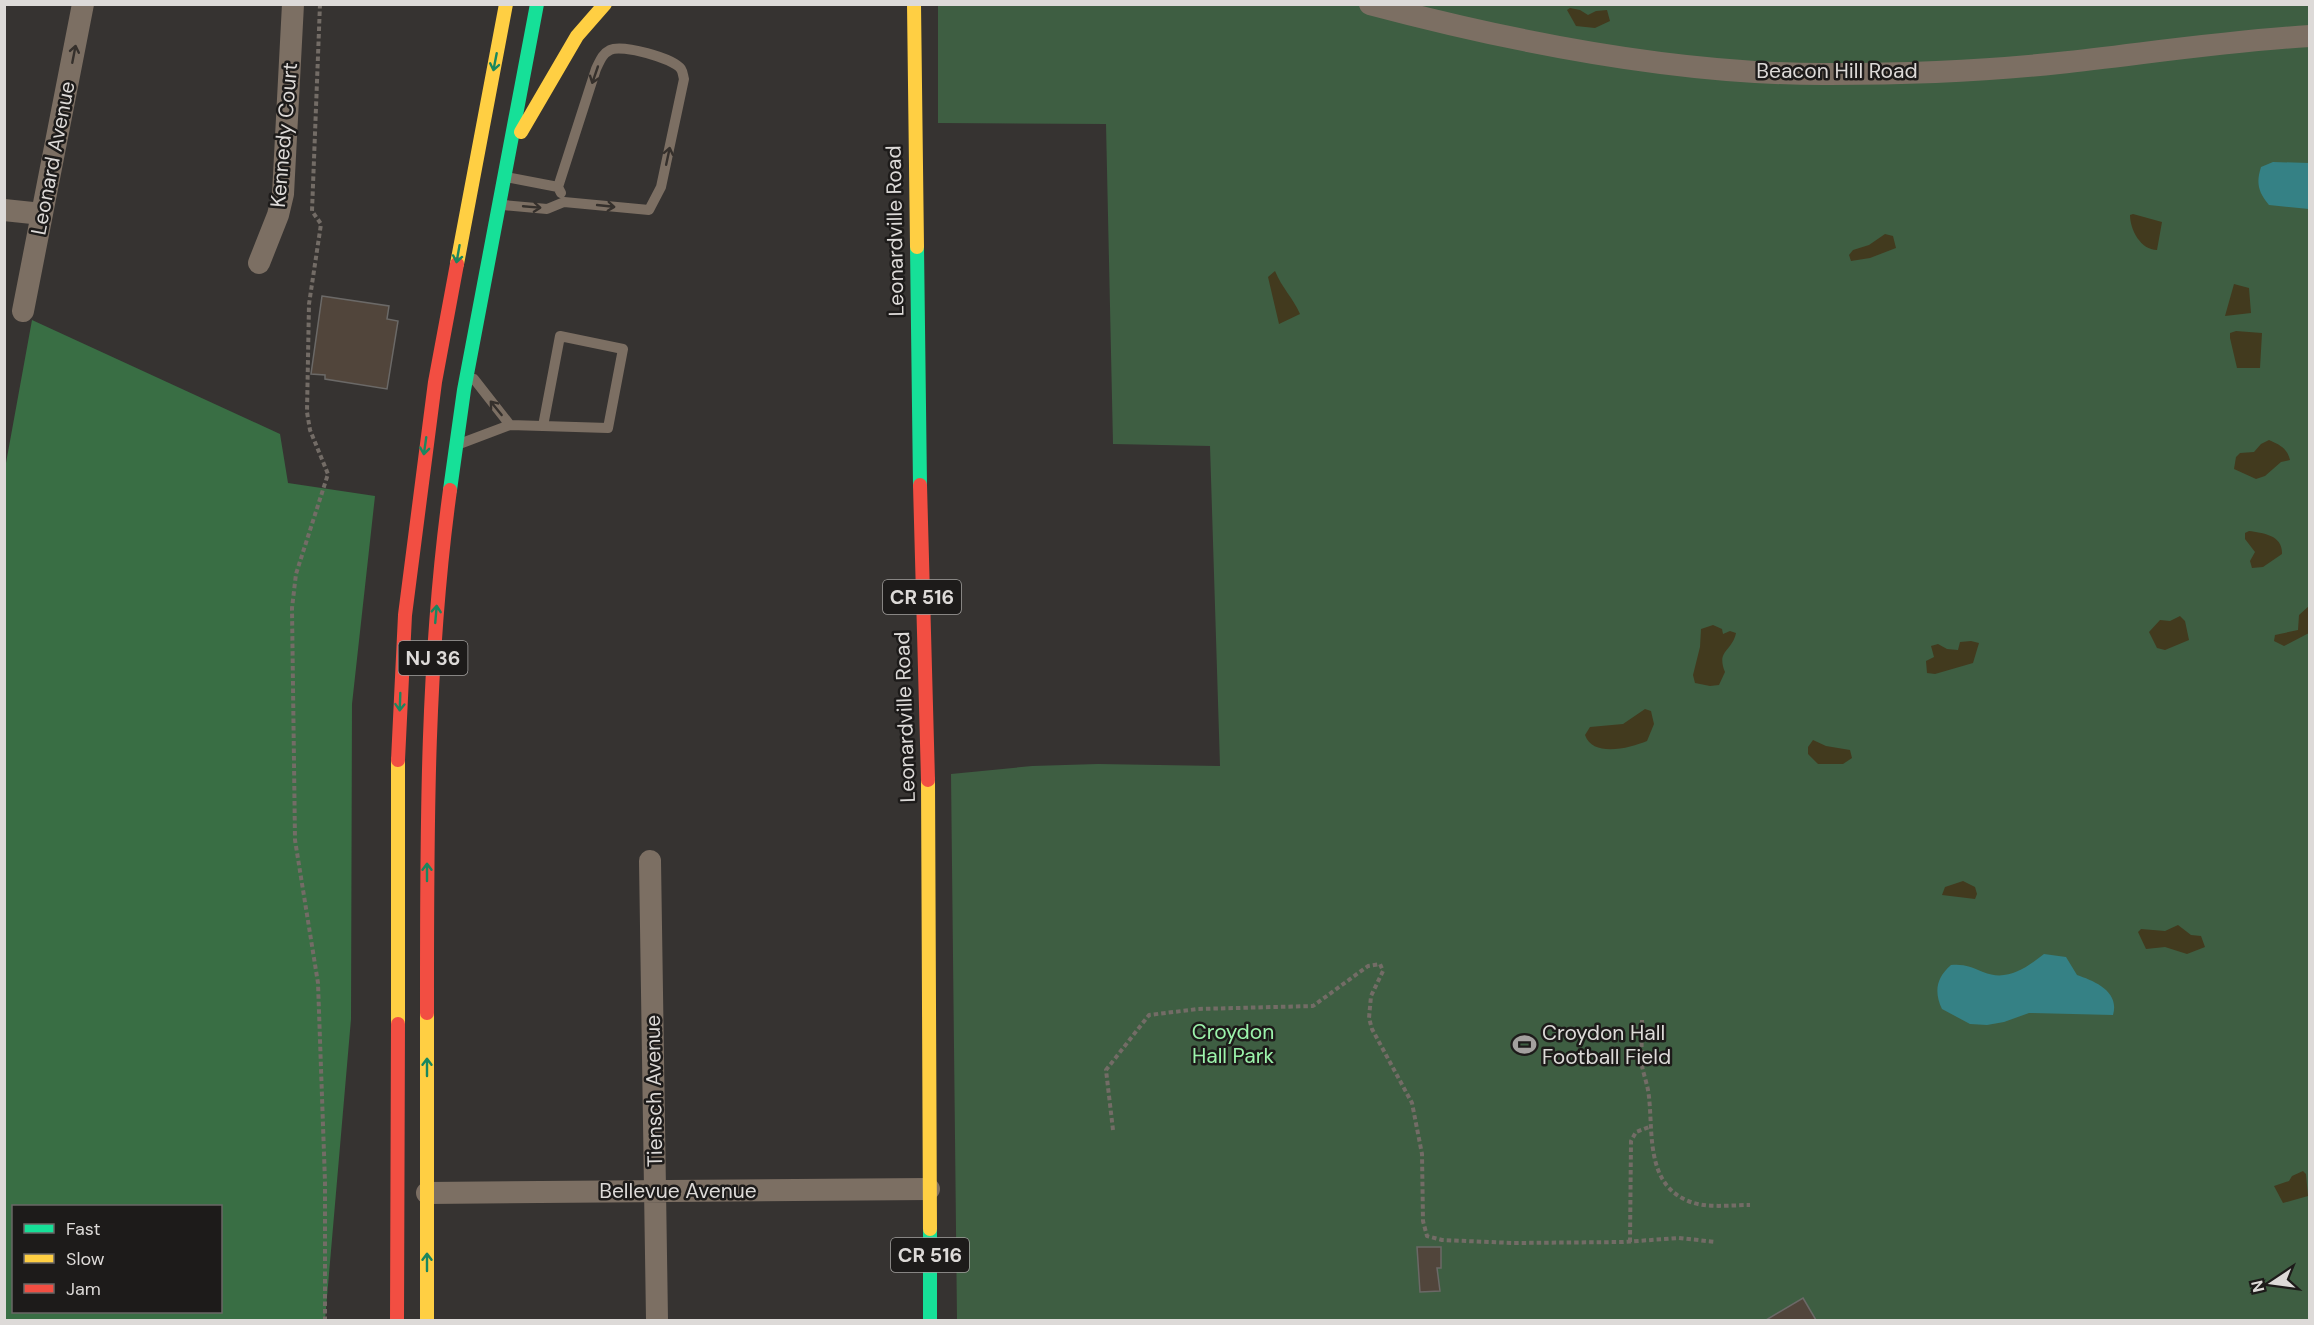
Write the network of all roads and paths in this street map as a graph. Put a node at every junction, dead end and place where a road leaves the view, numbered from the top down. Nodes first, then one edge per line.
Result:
1 (83, 4) edge
2 (293, 4) edge
3 (320, 4) edge
4 (506, 4) edge
5 (537, 4) edge
6 (605, 4) edge
7 (914, 4) edge
8 (1370, 4) edge
9 (2310, 36) edge
10 (508, 154) junction
11 (504, 176) junction
12 (558, 187) junction
13 (564, 202) junction
14 (499, 204) junction
15 (4, 210) edge
16 (42, 214) junction
17 (259, 263) dead end
18 (23, 311) dead end
19 (468, 371) junction
20 (510, 425) junction
21 (543, 426) junction
22 (456, 445) junction
23 (651, 861) dead end
24 (1642, 1020) dead end
25 (1650, 1127) junction
26 (1113, 1130) dead end
27 (929, 1189) junction
28 (656, 1191) junction
29 (427, 1192) junction
30 (1749, 1205) dead end
31 (1630, 1242) junction
32 (1716, 1242) dead end
33 (325, 1320) edge
34 (397, 1320) edge
35 (427, 1320) edge
36 (657, 1320) edge
37 (930, 1320) edge

16 -> 1 street, Leonard Avenue
2 - 17 street, Kennedy Court
3 - 33 path
4 -> 34 main road, NJ 36
5 - 10 main road, NJ 36
6 - 10 main road
7 - 27 main road, Leonardville Road / CR 516
8 - 9 street, Beacon Hill Road
10 - 11 main road, NJ 36
11 - 12 lane
11 - 14 main road, NJ 36
12 - 13 lane
13 -> 12 lane
14 -> 13 lane
14 - 19 main road, NJ 36
15 - 16 street
16 - 18 street, Leonard Avenue
20 -> 19 lane
19 - 22 main road, NJ 36
20 - 21 lane
20 - 22 lane
21 - 21 lane
29 -> 22 main road, NJ 36
23 - 28 street, Tiensch Avenue
24 - 25 path
25 - 30 path
25 - 31 path
26 - 31 path
27 - 28 street, Bellevue Avenue
27 - 37 main road, Leonardville Road / CR 516
28 - 29 street, Bellevue Avenue
28 - 36 street, Tiensch Avenue
35 -> 29 main road, NJ 36
31 - 32 path

